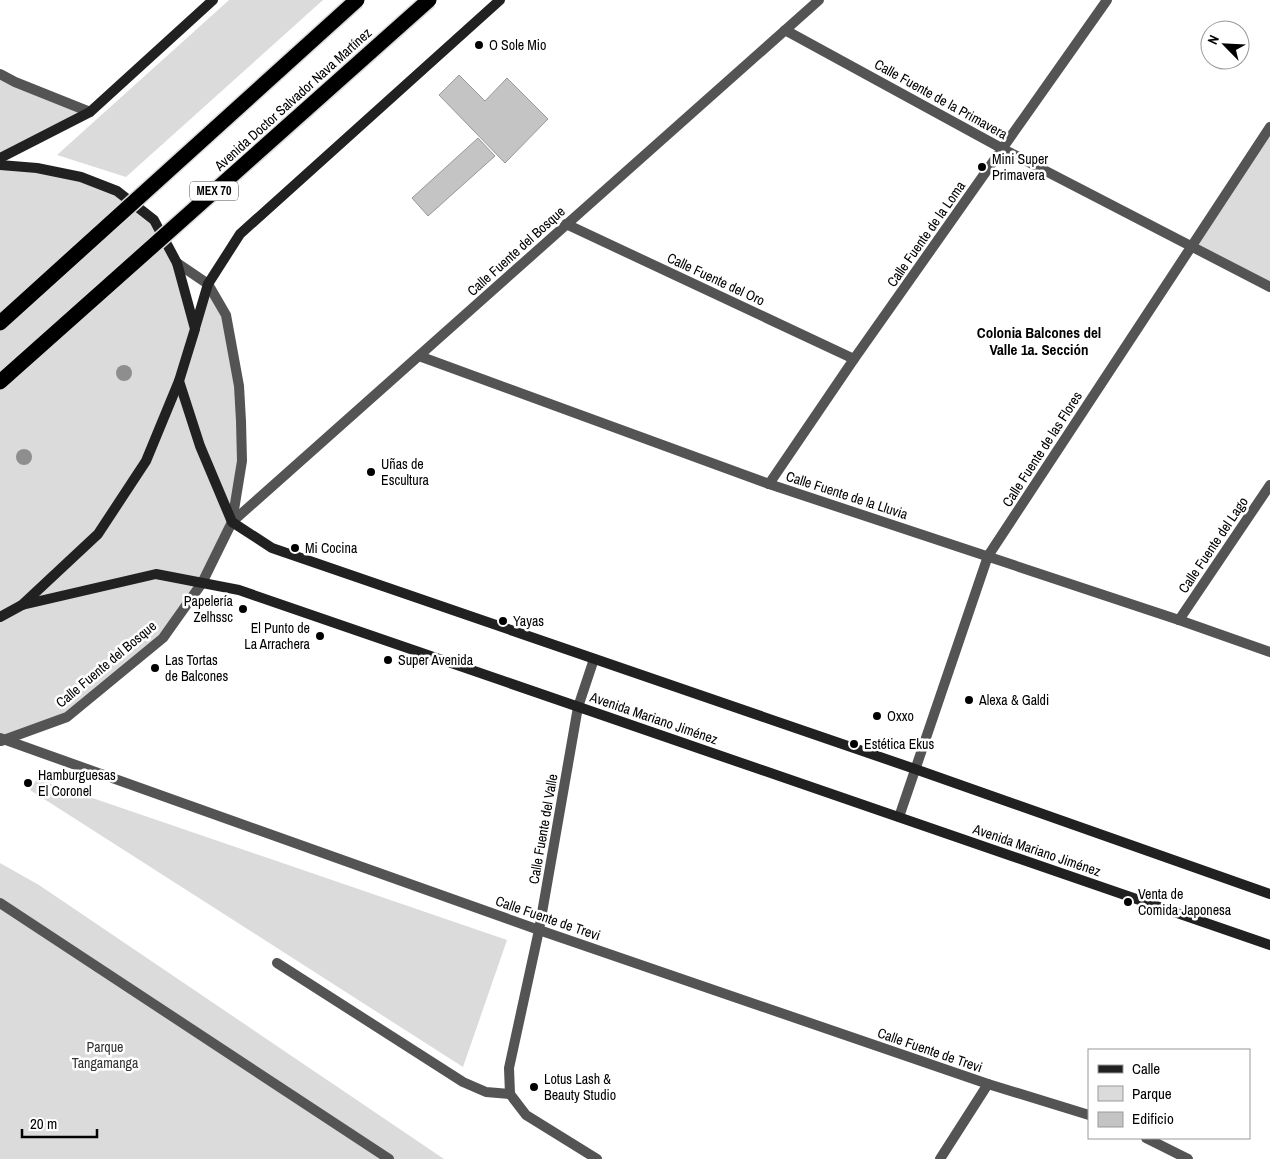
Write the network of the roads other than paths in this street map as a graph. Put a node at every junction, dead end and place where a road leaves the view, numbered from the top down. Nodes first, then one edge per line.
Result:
1 (357, 0) edge
2 (429, 0) edge
3 (500, 0) edge
4 (819, 0) edge
5 (1107, 0) edge
6 (208, 2) edge
7 (786, 30) junction
8 (0, 74) edge
9 (90, 112) junction
10 (1270, 127) edge
11 (1003, 149) junction
12 (0, 158) edge
13 (0, 165) edge
14 (566, 224) junction
15 (1192, 246) junction
16 (177, 263) junction
17 (208, 284) junction
18 (1270, 287) edge
19 (0, 324) edge
20 (195, 329) junction
21 (419, 356) junction
22 (854, 359) junction
23 (179, 381) junction
24 (0, 382) edge
25 (769, 484) junction
26 (1270, 485) edge
27 (232, 522) junction
28 (988, 556) junction
29 (202, 583) junction
30 (22, 606) junction
31 (0, 617) edge
32 (1179, 620) junction
33 (1270, 652) edge
34 (594, 659) junction
35 (578, 707) junction
36 (1, 740) edge
37 (915, 769) junction
38 (899, 817) junction
39 (1270, 894) edge
40 (0, 903) edge
41 (539, 930) junction
42 (1270, 945) edge
43 (277, 963) dead end
44 (988, 1084) junction
45 (510, 1094) junction
46 (1088, 1115) edge
47 (1148, 1139) edge
48 (1186, 1158) edge
49 (389, 1159) edge
50 (597, 1159) edge
51 (940, 1159) edge

1 - 19 highway, bridge
2 - 24 highway, Avenida Doctor Salvador Nava Martínez / MEX 70, bridge
3 - 17 street
4 - 7 street, Calle Fuente del Bosque
5 - 11 street, Calle Fuente de la Loma
6 - 9 street
7 - 11 street, Calle Fuente de la Primavera
7 - 14 street, Calle Fuente del Bosque
8 - 9 street
9 - 12 street
10 - 15 street, Calle Fuente de las Flores
11 - 15 street, Calle Fuente de la Primavera
11 - 22 street, Calle Fuente de la Loma
13 - 16 street
14 - 21 street, Calle Fuente del Bosque
14 - 22 street, Calle Fuente del Oro
15 - 18 street, Calle Fuente de la Primavera
15 - 28 street, Calle Fuente de las Flores
16 - 17 street, Calle Fuente del Bosque
16 - 20 street
17 - 20 street
17 - 27 street, Calle Fuente del Bosque
20 - 23 street
21 - 25 street, Calle Fuente de la Lluvia
21 - 27 street, Calle Fuente del Bosque
22 - 25 street, Calle Fuente de la Loma
23 - 27 street
23 - 30 street
25 - 28 street, Calle Fuente de la Lluvia
26 - 32 street, Calle Fuente del Lago
27 - 29 street, Calle Fuente del Bosque
27 - 34 street
28 - 32 street, Calle Fuente de la Lluvia
28 - 37 street, Calle Fuente de las Flores
29 - 30 street, Avenida Mariano Jiménez
29 - 35 street, Avenida Mariano Jiménez
29 - 36 street, Calle Fuente del Bosque
30 - 31 street
32 - 33 street, Calle Fuente de la Lluvia
34 - 35 street, Calle Fuente del Valle
34 - 37 street
35 - 38 street, Avenida Mariano Jiménez
35 - 41 street, Calle Fuente del Valle
36 - 41 street, Calle Fuente de Trevi
37 - 38 street, Calle Fuente de las Flores
37 - 39 street
38 - 42 street, Avenida Mariano Jiménez
40 - 49 street
41 - 44 street, Calle Fuente de Trevi
41 - 45 street, Calle Fuente del Valle
43 - 45 street
44 - 46 street, Calle Fuente de Trevi
44 - 51 street
45 - 50 street
47 - 48 street

